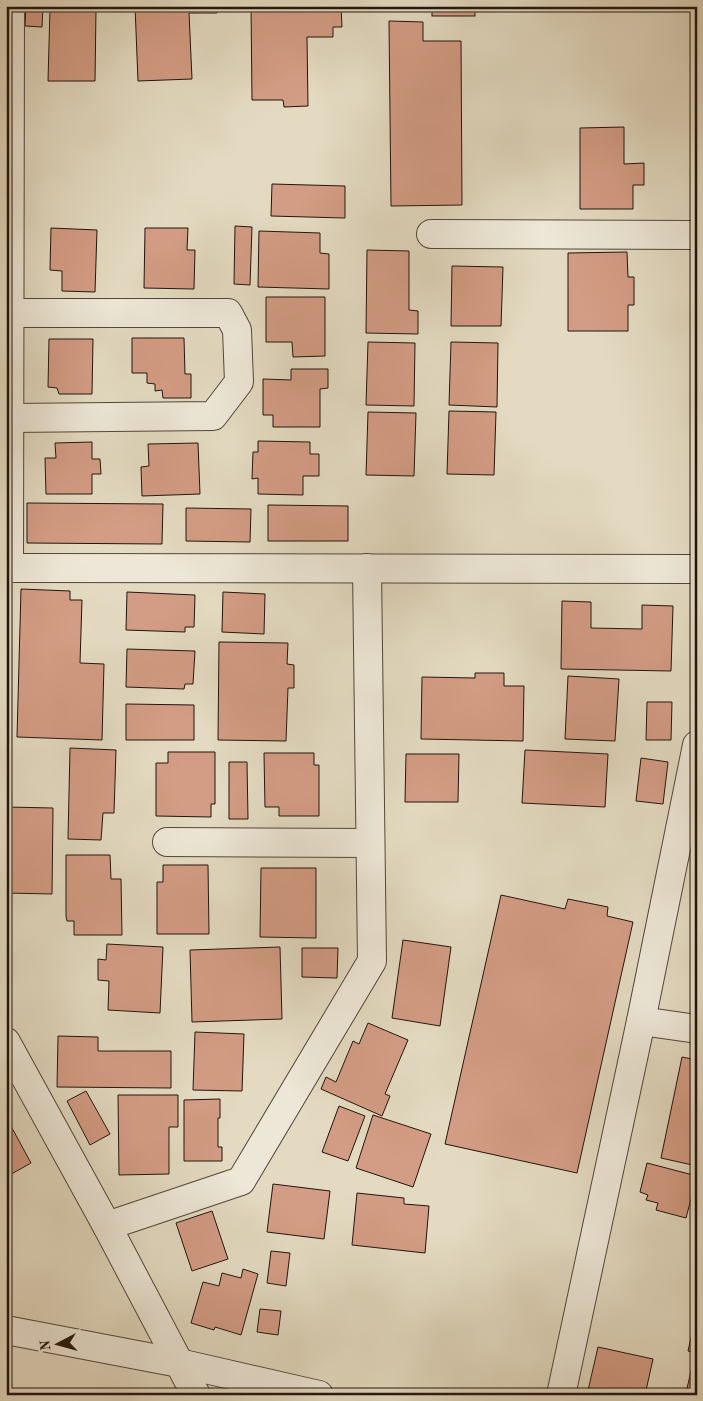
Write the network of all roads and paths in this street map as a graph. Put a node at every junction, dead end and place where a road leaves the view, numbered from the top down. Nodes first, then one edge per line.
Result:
1 (10, 6) edge
2 (8, 212) edge
3 (431, 234) dead end
4 (697, 235) edge
5 (10, 313) junction
6 (10, 418) junction
7 (8, 568) edge
8 (367, 568) junction
9 (697, 569) edge
10 (697, 745) edge
11 (167, 842) dead end
12 (370, 843) junction
13 (641, 1021) junction
14 (697, 1029) edge
15 (6, 1042) edge
16 (107, 1226) junction
17 (6, 1330) edge
18 (179, 1363) junction
19 (196, 1395) edge
20 (319, 1395) edge
21 (561, 1395) edge

1 - 2 street
2 - 5 street
3 - 4 street
5 - 6 street
5 - 6 street
6 - 7 street
7 - 8 street
8 - 9 street
8 - 12 street
10 - 13 street
11 - 12 street
12 - 16 street
13 - 14 street
13 - 21 street
15 - 16 street
16 - 18 street
17 - 18 street
18 - 19 street
18 - 20 street

